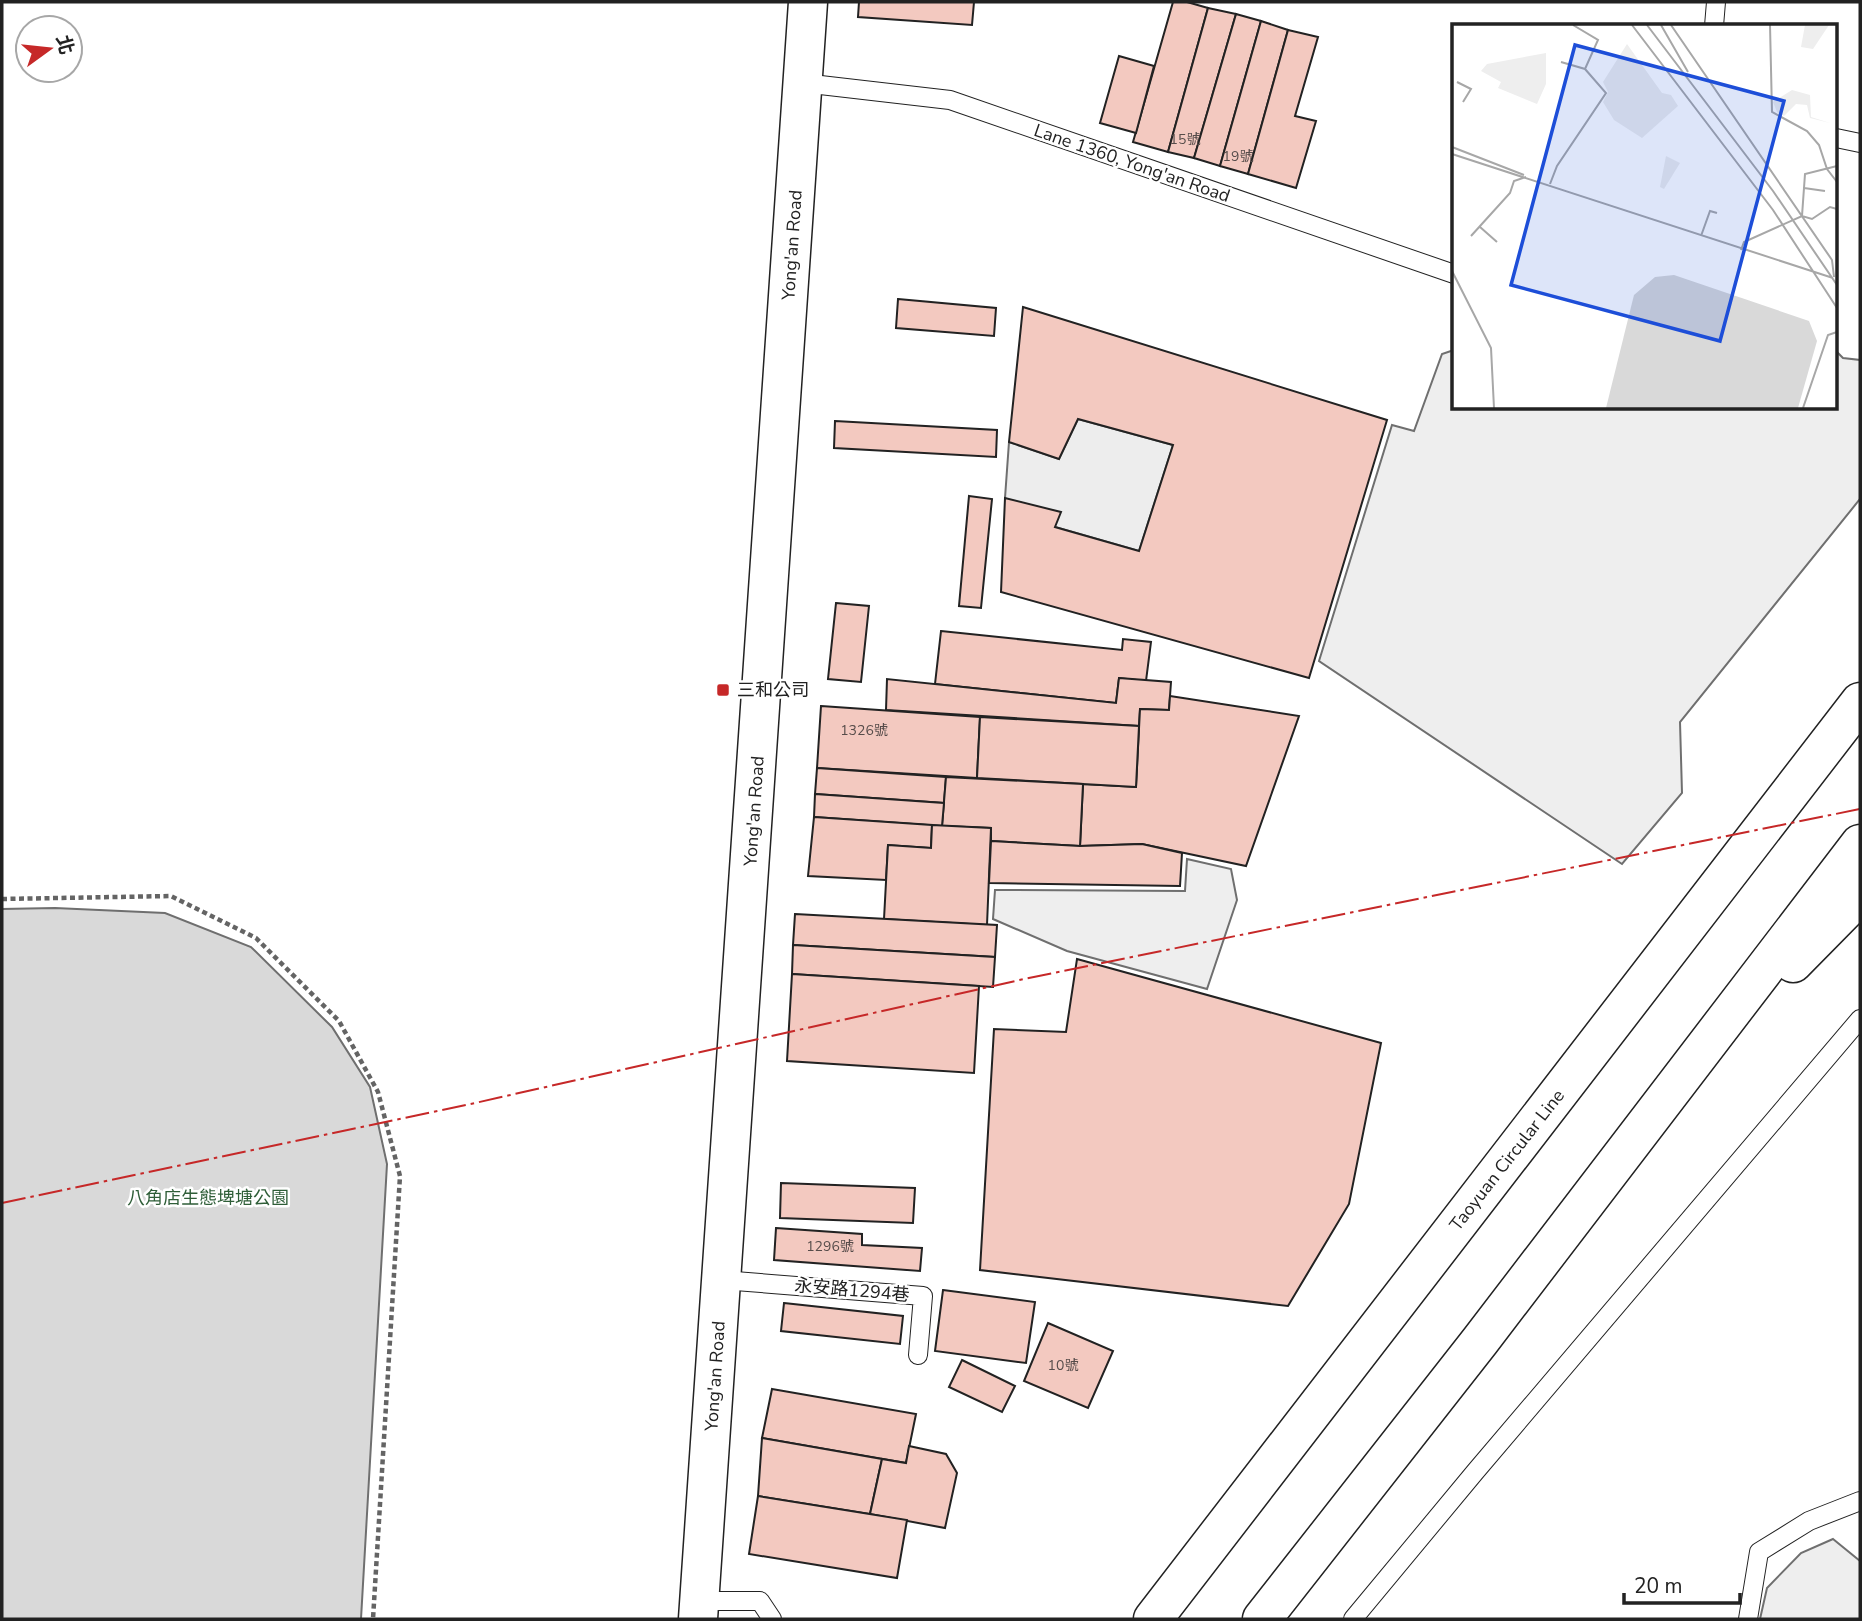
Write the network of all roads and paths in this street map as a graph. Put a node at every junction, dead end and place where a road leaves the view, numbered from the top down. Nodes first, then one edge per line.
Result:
1 (808, 2) edge
2 (1716, 2) edge
3 (1714, 24) edge
4 (803, 83) junction
5 (1838, 138) edge
6 (1860, 143) edge
7 (1452, 273) edge
8 (1860, 702) edge
9 (1860, 844) edge
10 (2, 899) edge
11 (1837, 905) edge
12 (1860, 1019) edge
13 (722, 1280) junction
14 (918, 1355) dead end
15 (1860, 1501) edge
16 (699, 1610) edge
17 (373, 1619) edge
18 (772, 1619) edge
19 (1153, 1619) edge
20 (1262, 1619) edge
21 (1353, 1619) edge
22 (1748, 1619) edge

1 - 4 main road, Yong'an Road
2 - 3 lane
4 - 7 lane, Lane 1360, Yong'an Road
4 - 13 main road, Yong'an Road
5 - 6 lane
8 - 19 main road, Taoyuan Circular Line
9 - 11 main road
10 - 17 path
11 - 20 main road
12 - 21 lane
13 - 14 lane, 永安路1294巷
13 - 16 main road, Yong'an Road
15 - 22 lane
16 - 18 lane

